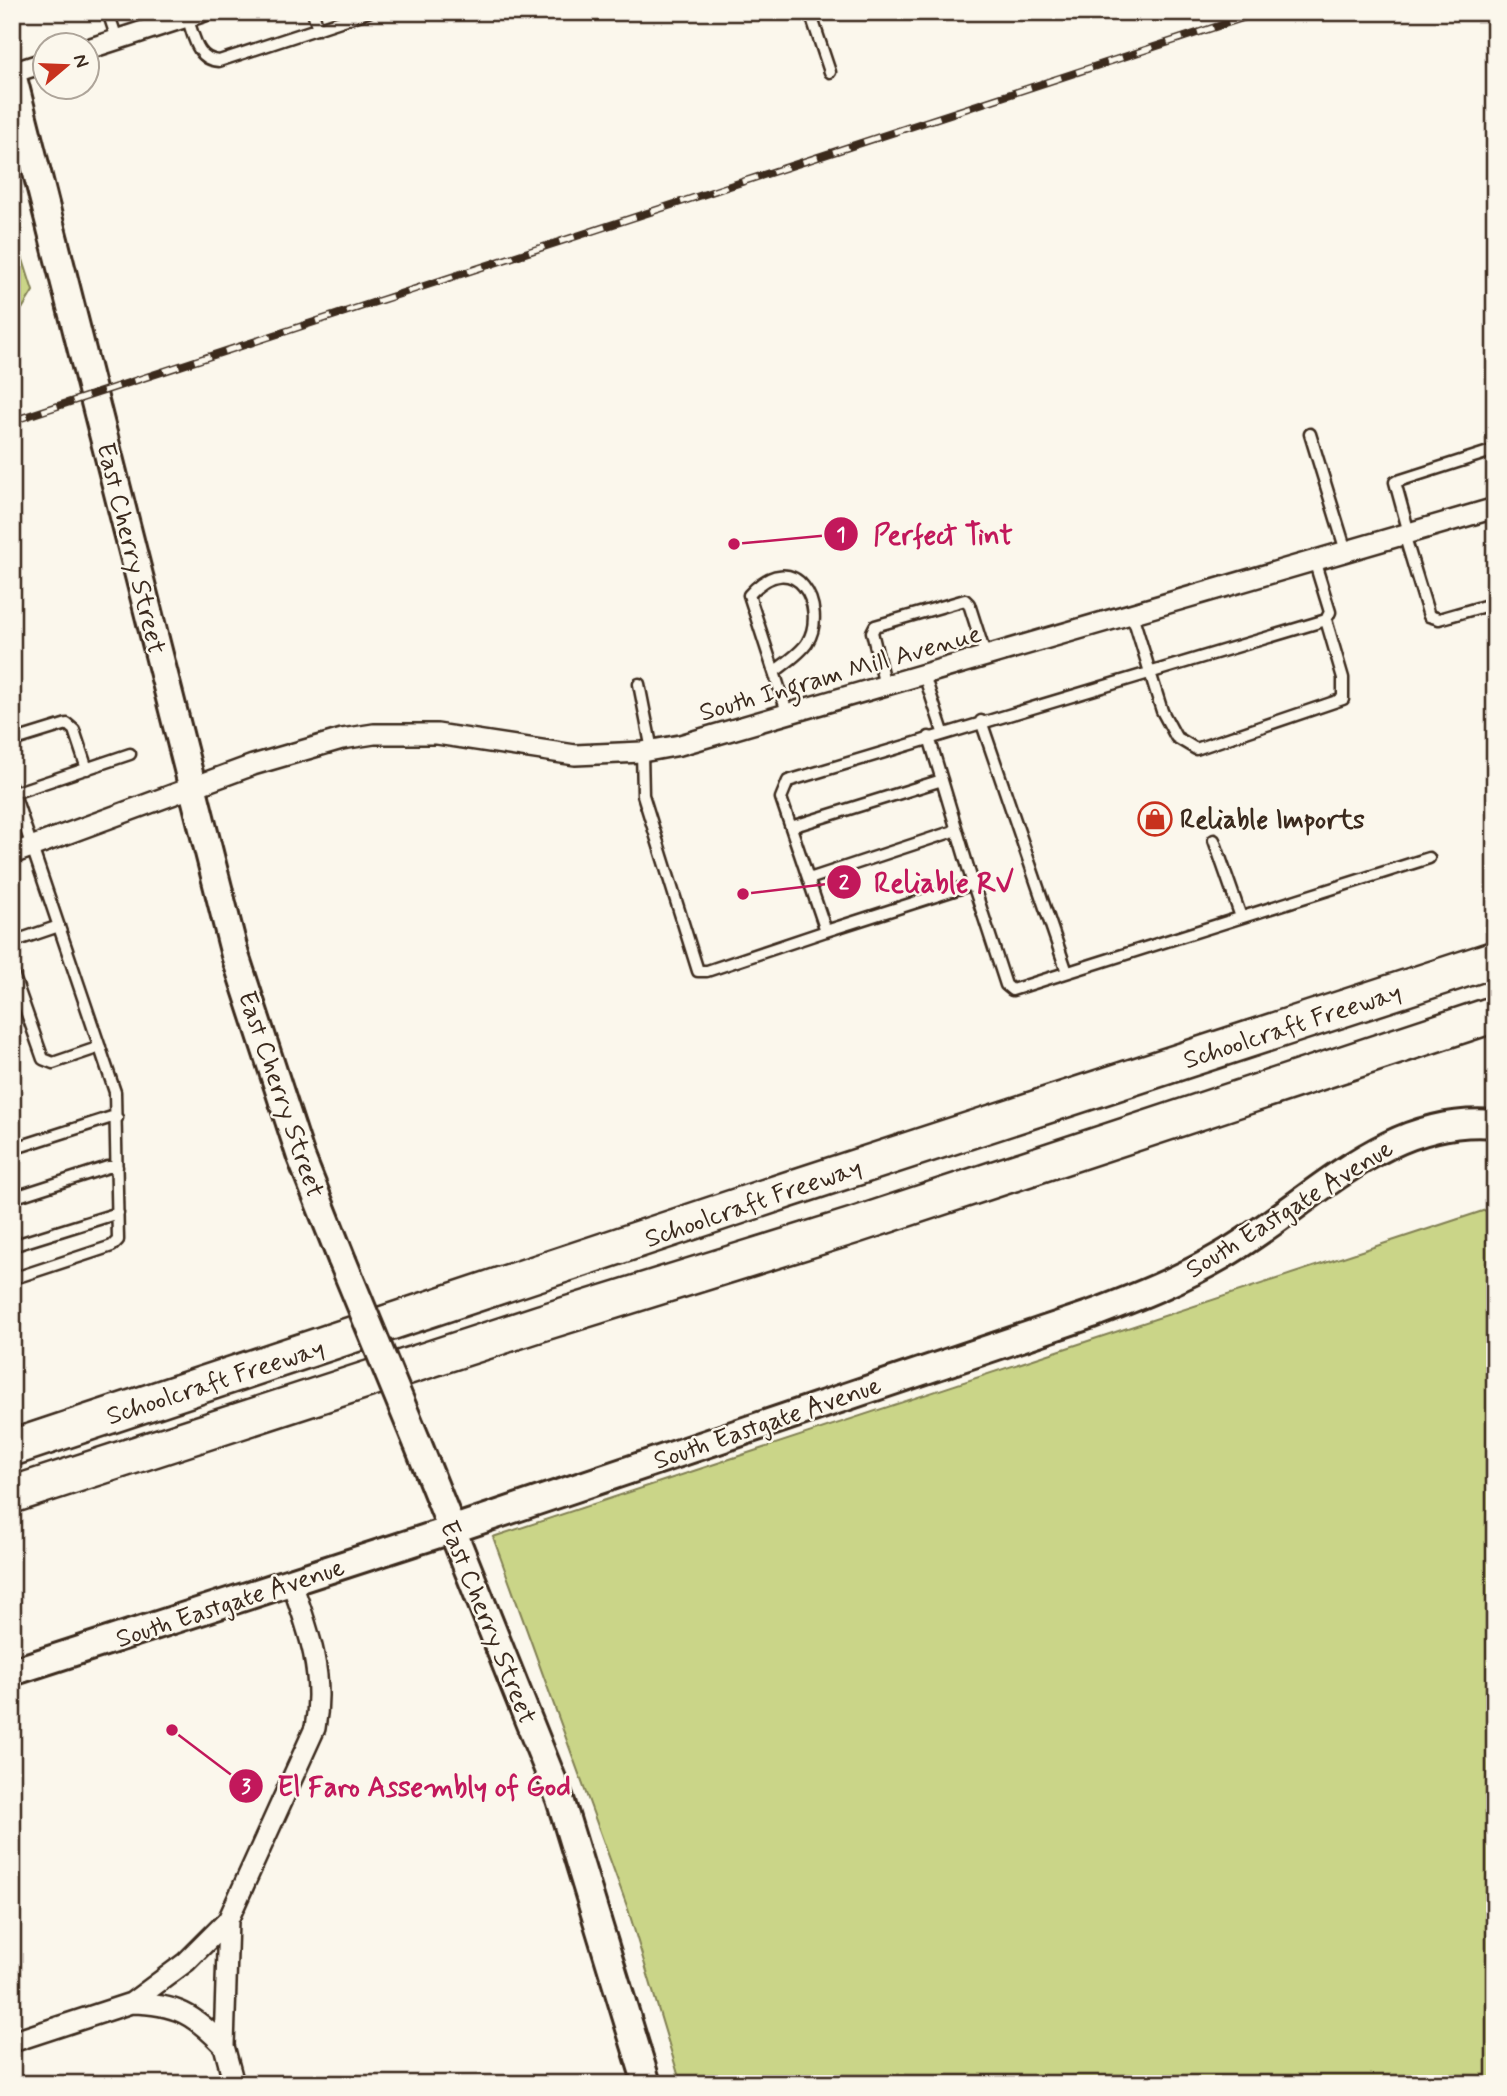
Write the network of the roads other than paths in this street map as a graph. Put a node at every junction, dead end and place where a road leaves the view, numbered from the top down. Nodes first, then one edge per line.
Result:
1 (108, 12) edge
2 (313, 12) edge
3 (368, 12) edge
4 (810, 12) edge
5 (195, 15) edge
6 (318, 29) junction
7 (117, 39) junction
8 (102, 44) edge
9 (32, 67) edge
10 (830, 72) dead end
11 (12, 74) edge
12 (1310, 434) dead end
13 (1495, 450) edge
14 (1495, 508) edge
15 (1407, 534) junction
16 (1346, 551) junction
17 (1314, 560) junction
18 (1495, 603) edge
19 (1132, 614) junction
20 (1328, 616) junction
21 (986, 657) junction
22 (1150, 671) junction
23 (774, 672) junction
24 (925, 675) junction
25 (639, 684) dead end
26 (886, 687) junction
27 (788, 715) junction
28 (981, 721) junction
29 (943, 732) junction
30 (929, 737) junction
31 (12, 741) edge
32 (647, 751) junction
33 (130, 754) dead end
34 (87, 769) junction
35 (942, 780) junction
36 (190, 788) junction
37 (13, 791) edge
38 (791, 827) junction
39 (957, 830) junction
40 (1214, 840) dead end
41 (32, 847) junction
42 (12, 854) edge
43 (1429, 858) dead end
44 (809, 879) junction
45 (973, 884) junction
46 (1241, 917) junction
47 (59, 926) junction
48 (826, 930) junction
49 (12, 942) edge
50 (1495, 959) edge
51 (12, 971) edge
52 (1067, 972) junction
53 (1491, 1016) edge
54 (100, 1047) junction
55 (117, 1118) junction
56 (1495, 1124) edge
57 (12, 1149) edge
58 (117, 1167) junction
59 (12, 1198) edge
60 (118, 1213) junction
61 (12, 1246) edge
62 (12, 1273) edge
63 (12, 1448) edge
64 (12, 1495) edge
65 (451, 1530) junction
66 (291, 1581) junction
67 (12, 1672) edge
68 (228, 1920) junction
69 (131, 2003) junction
70 (12, 2042) edge
71 (223, 2046) junction
72 (234, 2084) edge
73 (648, 2084) edge

1 - 7 lane
2 - 6 lane
3 - 6 lane
4 - 10 lane
5 - 6 lane
5 - 7 street
7 - 8 street
9 - 11 street
11 - 36 street, East Cherry Street
12 - 16 lane
13 - 15 lane
14 - 15 street, South Ingram Mill Avenue
15 - 16 street, South Ingram Mill Avenue
15 - 18 lane
16 - 17 street, South Ingram Mill Avenue
17 - 19 street, South Ingram Mill Avenue
17 - 20 lane
19 - 21 street, South Ingram Mill Avenue
19 - 22 lane
20 - 22 lane
20 - 22 lane
21 - 24 street, South Ingram Mill Avenue
21 - 26 lane
22 - 28 lane
23 - 23 lane
23 - 27 lane
24 - 26 street, South Ingram Mill Avenue
24 - 29 lane
25 - 32 lane
26 - 27 street, South Ingram Mill Avenue
27 - 32 street, South Ingram Mill Avenue
28 - 29 lane
28 - 52 lane
29 - 30 lane
30 - 35 lane
30 - 38 lane
31 - 34 lane
32 - 36 street, South Ingram Mill Avenue
32 - 48 lane
33 - 34 lane
34 - 37 lane
35 - 38 lane
35 - 39 lane
36 - 41 street, South Ingram Mill Avenue
36 - 65 street, East Cherry Street, bridge
37 - 41 lane
38 - 44 lane
39 - 44 lane
39 - 45 lane
40 - 46 lane
41 - 42 street, South Ingram Mill Avenue
41 - 47 lane
43 - 46 lane
44 - 48 lane
45 - 48 lane
45 - 52 lane
46 - 52 lane
47 - 49 lane
47 - 54 lane
50 - 63 highway, Schoolcraft Freeway
51 - 54 lane
53 - 64 highway, Schoolcraft Freeway
54 - 55 lane
55 - 57 lane
55 - 58 lane
56 - 65 street, South Eastgate Avenue
58 - 59 lane
58 - 60 lane
60 - 61 lane
60 - 62 lane
65 - 66 street, South Eastgate Avenue
65 - 73 street, East Cherry Street
66 - 67 street, South Eastgate Avenue
66 - 68 street
68 - 69 street
68 - 71 street
69 - 70 street
69 - 71 street
71 - 72 street

